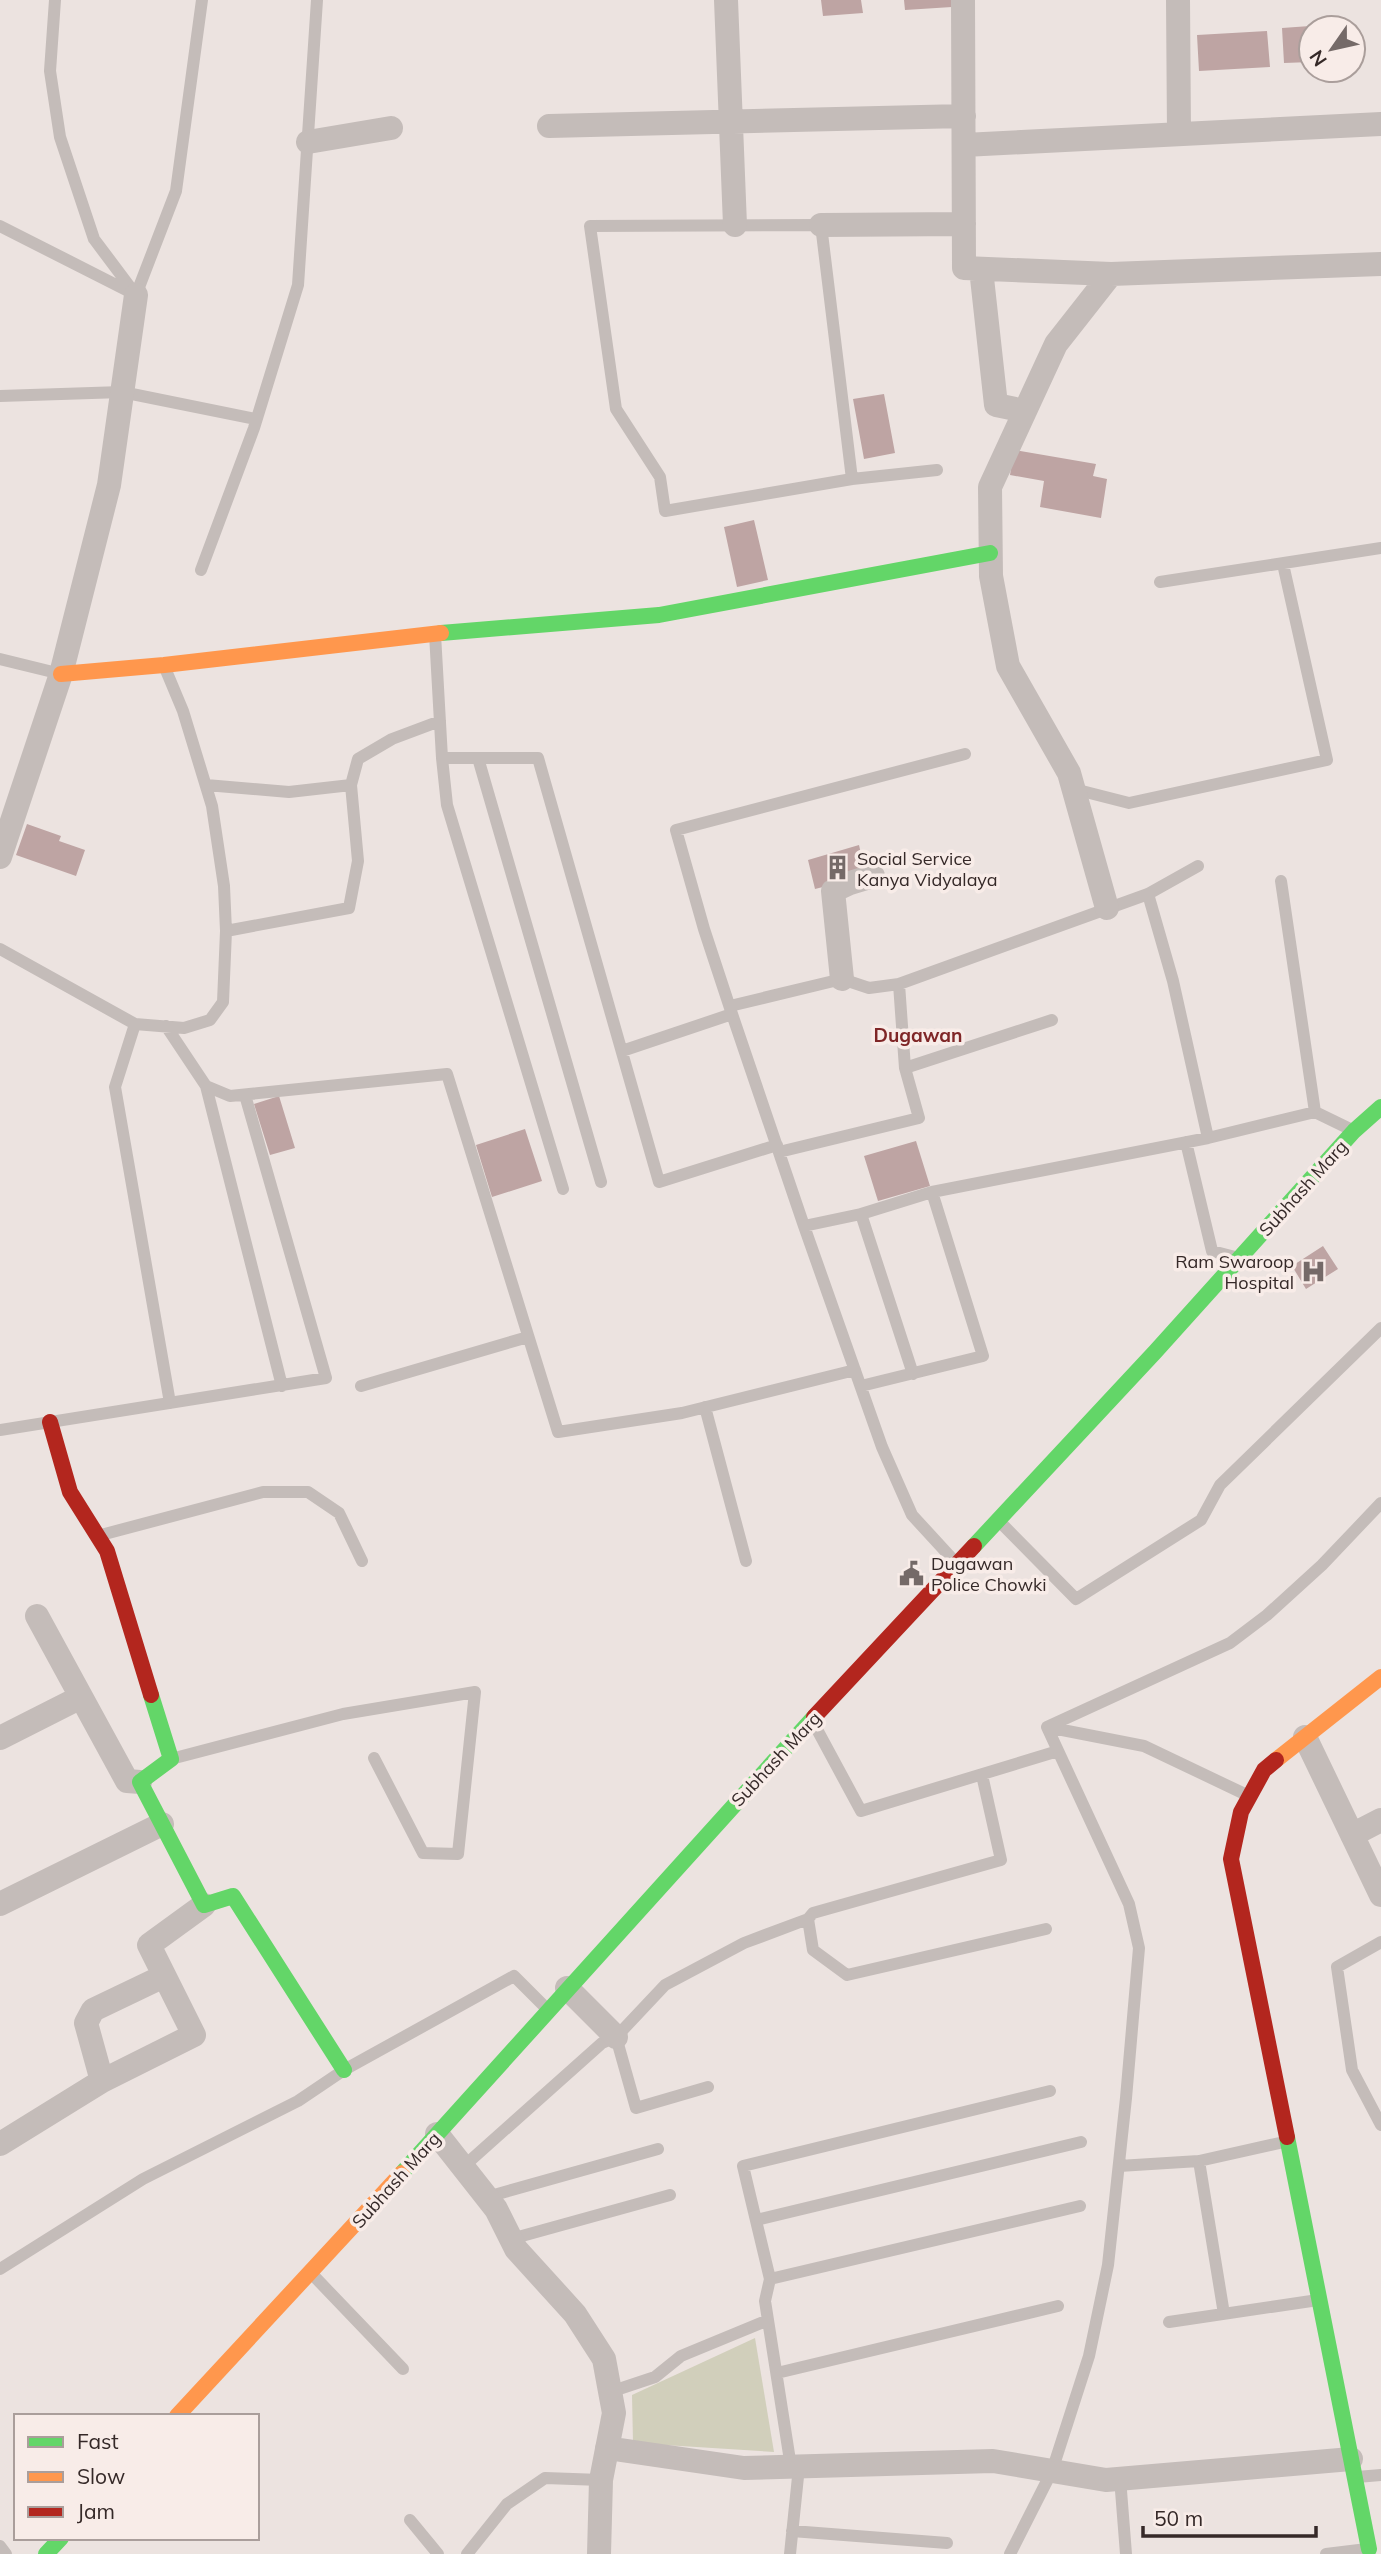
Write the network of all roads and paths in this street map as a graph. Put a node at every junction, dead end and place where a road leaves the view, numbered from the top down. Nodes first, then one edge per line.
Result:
1 (55, 0) edge
2 (202, 0) edge
3 (317, 0) edge
4 (726, 0) edge
5 (963, 0) edge
6 (1178, 0) edge
7 (964, 116) junction
8 (731, 122) junction
9 (1381, 124) edge
10 (550, 126) dead end
11 (391, 128) dead end
12 (1179, 134) junction
13 (308, 142) junction
14 (964, 145) junction
15 (964, 224) junction
16 (735, 225) junction
17 (821, 225) junction
18 (0, 226) edge
19 (1381, 264) edge
20 (981, 269) junction
21 (1111, 274) junction
22 (136, 295) junction
23 (122, 392) junction
24 (0, 396) edge
25 (1025, 411) junction
26 (256, 419) junction
27 (937, 470) dead end
28 (852, 479) junction
29 (1381, 548) edge
30 (990, 553) junction
31 (1283, 564) junction
32 (201, 570) dead end
33 (1160, 582) dead end
34 (435, 634) junction
35 (0, 659) edge
36 (164, 665) junction
37 (61, 674) junction
38 (440, 721) junction
39 (965, 754) dead end
40 (442, 758) junction
41 (478, 758) junction
42 (206, 785) junction
43 (351, 785) junction
44 (1074, 789) junction
45 (0, 858) edge
46 (1198, 866) dead end
47 (873, 876) dead end
48 (1281, 881) dead end
49 (1148, 894) junction
50 (1107, 908) junction
51 (226, 931) junction
52 (0, 949) edge
53 (842, 979) junction
54 (900, 984) junction
55 (731, 1010) junction
56 (1052, 1020) dead end
57 (135, 1024) junction
58 (166, 1027) junction
59 (622, 1051) junction
60 (905, 1068) junction
61 (206, 1086) junction
62 (245, 1095) junction
63 (1381, 1107) edge
64 (1315, 1112) junction
65 (1354, 1131) junction
66 (1208, 1138) junction
67 (1186, 1142) junction
68 (778, 1148) junction
69 (601, 1182) dead end
70 (563, 1189) dead end
71 (932, 1192) junction
72 (861, 1214) junction
73 (804, 1226) junction
74 (1240, 1258) junction
75 (1381, 1328) edge
76 (528, 1337) junction
77 (855, 1370) junction
78 (913, 1374) junction
79 (282, 1386) junction
80 (361, 1386) dead end
81 (861, 1386) junction
82 (170, 1403) junction
83 (705, 1407) junction
84 (50, 1422) junction
85 (0, 1430) edge
86 (1381, 1503) edge
87 (998, 1520) junction
88 (98, 1536) junction
89 (362, 1561) dead end
90 (746, 1561) dead end
91 (957, 1564) junction
92 (37, 1616) dead end
93 (1381, 1678) edge
94 (81, 1697) junction
95 (812, 1719) junction
96 (1047, 1727) junction
97 (1305, 1737) junction
98 (0, 1738) edge
99 (1058, 1751) junction
100 (374, 1758) dead end
101 (171, 1759) junction
102 (982, 1775) junction
103 (139, 1782) junction
104 (1249, 1796) junction
105 (1381, 1820) edge
106 (162, 1824) junction
107 (1352, 1835) junction
108 (1381, 1895) edge
109 (0, 1904) edge
110 (204, 1905) junction
111 (808, 1919) junction
112 (1046, 1929) dead end
113 (1381, 1942) edge
114 (164, 1976) junction
115 (567, 1988) junction
116 (548, 2010) junction
117 (615, 2037) junction
118 (344, 2070) junction
119 (102, 2081) junction
120 (708, 2087) dead end
121 (1050, 2091) dead end
122 (1381, 2125) edge
123 (437, 2134) junction
124 (1286, 2141) junction
125 (1081, 2142) dead end
126 (0, 2144) edge
127 (658, 2149) dead end
128 (1199, 2161) junction
129 (1119, 2166) junction
130 (463, 2167) junction
131 (670, 2195) dead end
132 (487, 2197) junction
133 (1080, 2206) dead end
134 (756, 2220) junction
135 (511, 2239) junction
136 (0, 2269) edge
137 (311, 2273) junction
138 (770, 2279) junction
139 (1318, 2300) junction
140 (1058, 2306) dead end
141 (1224, 2314) junction
142 (768, 2320) junction
143 (1169, 2322) dead end
144 (403, 2369) dead end
145 (776, 2373) junction
146 (610, 2392) junction
147 (179, 2414) edge
148 (607, 2448) junction
149 (795, 2467) junction
150 (1352, 2468) junction
151 (1052, 2471) junction
152 (1381, 2475) edge
153 (1120, 2479) junction
154 (601, 2480) junction
155 (410, 2520) dead end
156 (792, 2531) junction
157 (59, 2540) edge
158 (947, 2543) dead end
159 (0, 2546) edge
160 (1375, 2548) edge
161 (6, 2554) edge
162 (46, 2554) edge
163 (438, 2554) edge
164 (467, 2554) edge
165 (598, 2554) edge
166 (790, 2554) edge
167 (1010, 2554) edge
168 (1126, 2554) edge
169 (1326, 2554) edge

1 - 22 lane
2 - 22 lane
3 - 13 lane
4 - 8 street
5 - 7 street
6 - 12 street
7 - 8 street
7 - 14 street
8 - 10 street
8 - 16 street
9 - 12 street
11 - 13 street
12 - 14 street
13 - 26 lane
14 - 15 street
15 - 17 street
15 - 20 street
16 - 17 lane
16 - 28 lane
17 - 28 lane
18 - 22 lane
19 - 21 street
20 - 21 street
20 - 25 street
21 - 25 street
22 - 23 street
23 - 24 lane
23 - 26 lane
23 - 37 street
25 - 30 street
26 - 32 lane
27 - 28 lane
29 - 31 lane
30 - 34 street
30 - 44 street
31 - 33 lane
31 - 44 lane
34 - 36 street
34 - 38 lane
35 - 37 lane
36 - 37 street
36 - 42 lane
37 - 45 street
38 - 40 lane
38 - 43 lane
39 - 55 lane
40 - 41 lane
40 - 70 lane
41 - 59 lane
41 - 69 lane
42 - 43 lane
42 - 51 lane
43 - 51 lane
44 - 50 street
46 - 49 lane
47 - 53 street
48 - 64 lane
49 - 50 lane
49 - 66 lane
50 - 54 lane
51 - 58 lane
52 - 57 lane
53 - 54 lane
53 - 55 lane
54 - 60 lane
55 - 59 lane
55 - 68 lane
56 - 60 lane
57 - 58 lane
57 - 82 lane
58 - 61 lane
59 - 68 lane
60 - 68 lane
61 - 62 lane
61 - 79 lane
62 - 76 lane
62 - 79 lane
63 - 65 street, Subhash Marg
64 - 65 lane
64 - 66 lane
65 - 74 street, Subhash Marg
66 - 67 lane
67 - 71 lane
67 - 74 lane
68 - 73 lane
71 - 72 lane
71 - 78 lane
72 - 73 lane
72 - 78 lane
73 - 77 lane
74 - 87 street, Subhash Marg
75 - 87 lane
76 - 80 lane
76 - 83 lane
77 - 81 lane
77 - 83 lane
78 - 81 lane
79 - 82 lane
81 - 91 lane
82 - 84 lane
83 - 90 lane
84 - 85 lane
84 - 88 street
86 - 96 lane
87 - 91 street, Subhash Marg
88 - 89 lane
88 - 101 street
91 - 95 street, Subhash Marg
92 - 94 street
93 - 97 street
94 - 98 street
94 - 103 street
95 - 102 lane
95 - 115 street, Subhash Marg
96 - 99 lane
96 - 104 lane
97 - 104 street
97 - 107 street
99 - 102 lane
99 - 129 lane
100 - 101 lane
101 - 103 street
102 - 111 lane
103 - 106 street
104 - 124 street
105 - 107 street
106 - 109 street
106 - 110 street
107 - 108 street
110 - 114 street
110 - 118 street
111 - 112 lane
111 - 117 lane
113 - 122 lane
114 - 119 street
114 - 119 street
115 - 116 street, Subhash Marg
115 - 117 street
116 - 118 lane
116 - 123 street, Subhash Marg
117 - 120 lane
117 - 130 lane
118 - 136 lane
119 - 126 street
121 - 134 lane
123 - 130 street
123 - 137 street, Subhash Marg
124 - 128 lane
124 - 139 street
125 - 134 lane
127 - 132 lane
128 - 129 lane
128 - 141 lane
129 - 151 lane
130 - 132 street
131 - 135 lane
132 - 135 street
133 - 138 lane
134 - 138 lane
135 - 146 street
137 - 144 lane
137 - 147 street, Subhash Marg
138 - 142 lane
139 - 141 lane
139 - 150 street
140 - 145 lane
141 - 143 lane
142 - 145 lane
142 - 146 lane
145 - 149 lane
146 - 148 street
148 - 149 street
148 - 154 street
149 - 151 street
149 - 156 lane
150 - 152 lane
150 - 153 street
150 - 160 street
151 - 153 street
151 - 167 lane
153 - 168 lane
154 - 164 lane
154 - 165 street
155 - 163 lane
156 - 158 lane
156 - 166 lane
157 - 162 street
159 - 161 lane
160 - 169 lane

